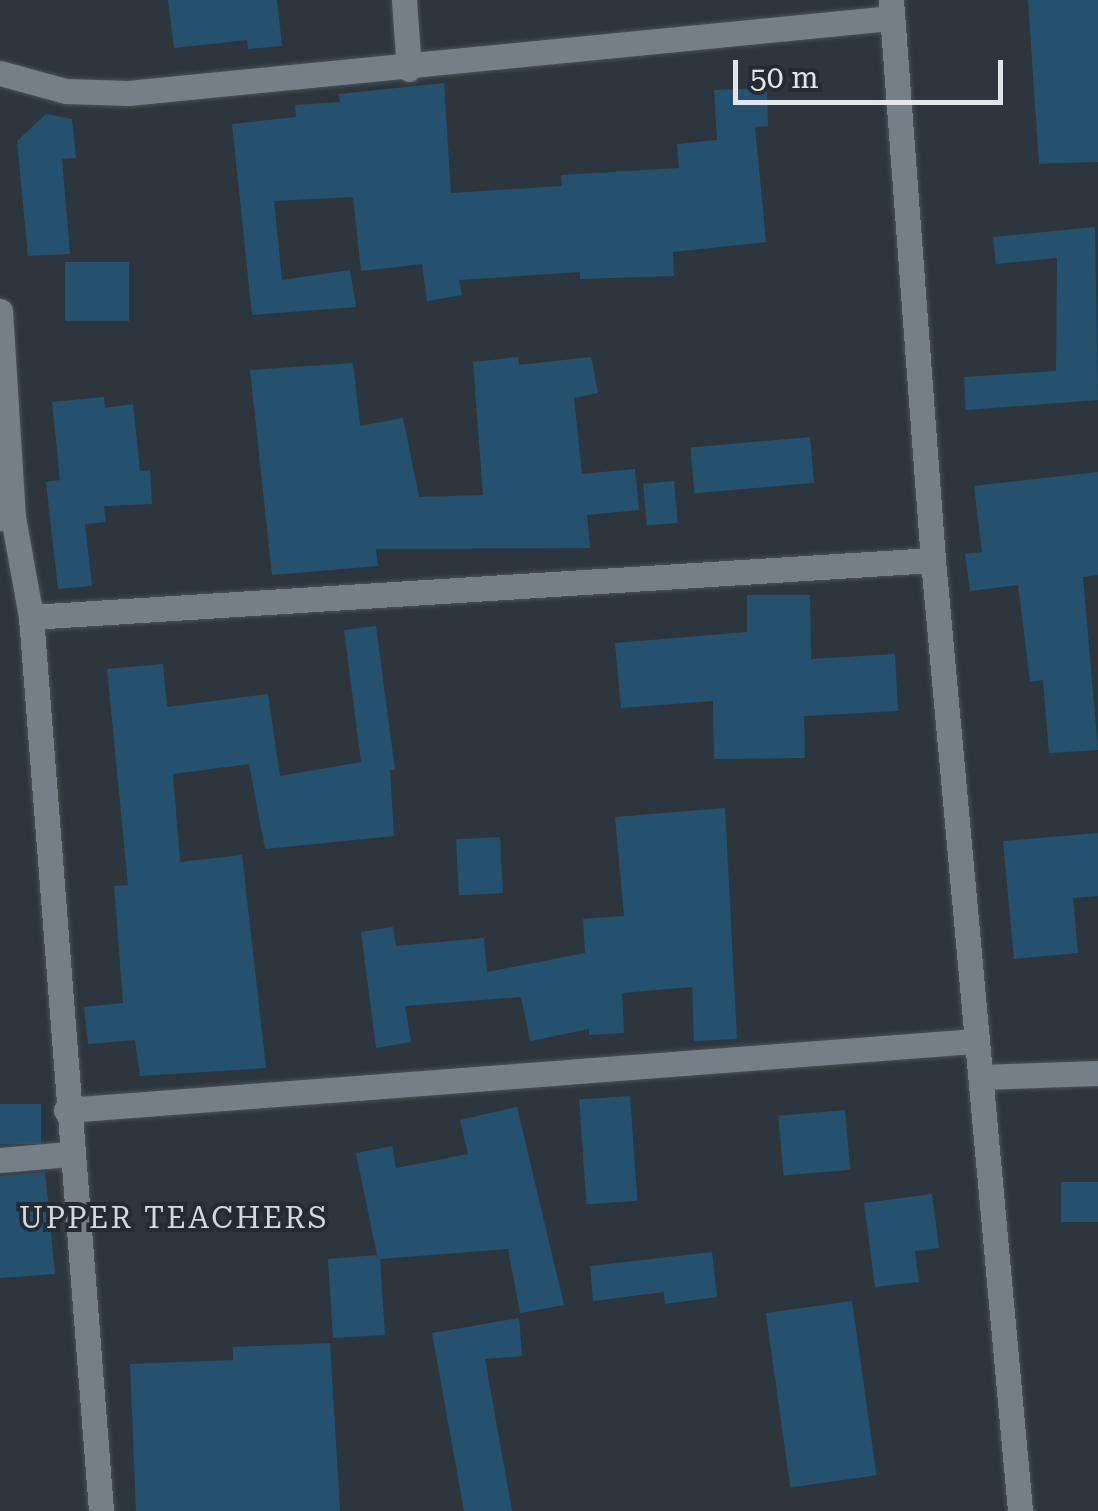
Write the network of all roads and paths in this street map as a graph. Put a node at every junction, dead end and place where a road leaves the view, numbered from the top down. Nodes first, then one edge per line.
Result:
1 (404, 0) edge
2 (892, 9) edge
3 (410, 69) junction
4 (0, 74) edge
5 (0, 311) edge
6 (7, 518) edge
7 (933, 560) junction
8 (32, 617) junction
9 (976, 1041) junction
10 (1098, 1073) edge
11 (981, 1077) junction
12 (66, 1110) junction
13 (68, 1154) junction
14 (0, 1160) edge
15 (100, 1511) edge
16 (1020, 1511) edge

1 - 3 street
2 - 3 street
2 - 7 street
3 - 4 street
5 - 6 street
6 - 8 street
7 - 8 street
7 - 9 street
8 - 12 street
9 - 11 street
9 - 12 street
10 - 11 street
11 - 16 street
12 - 13 street
13 - 14 street
13 - 15 street

